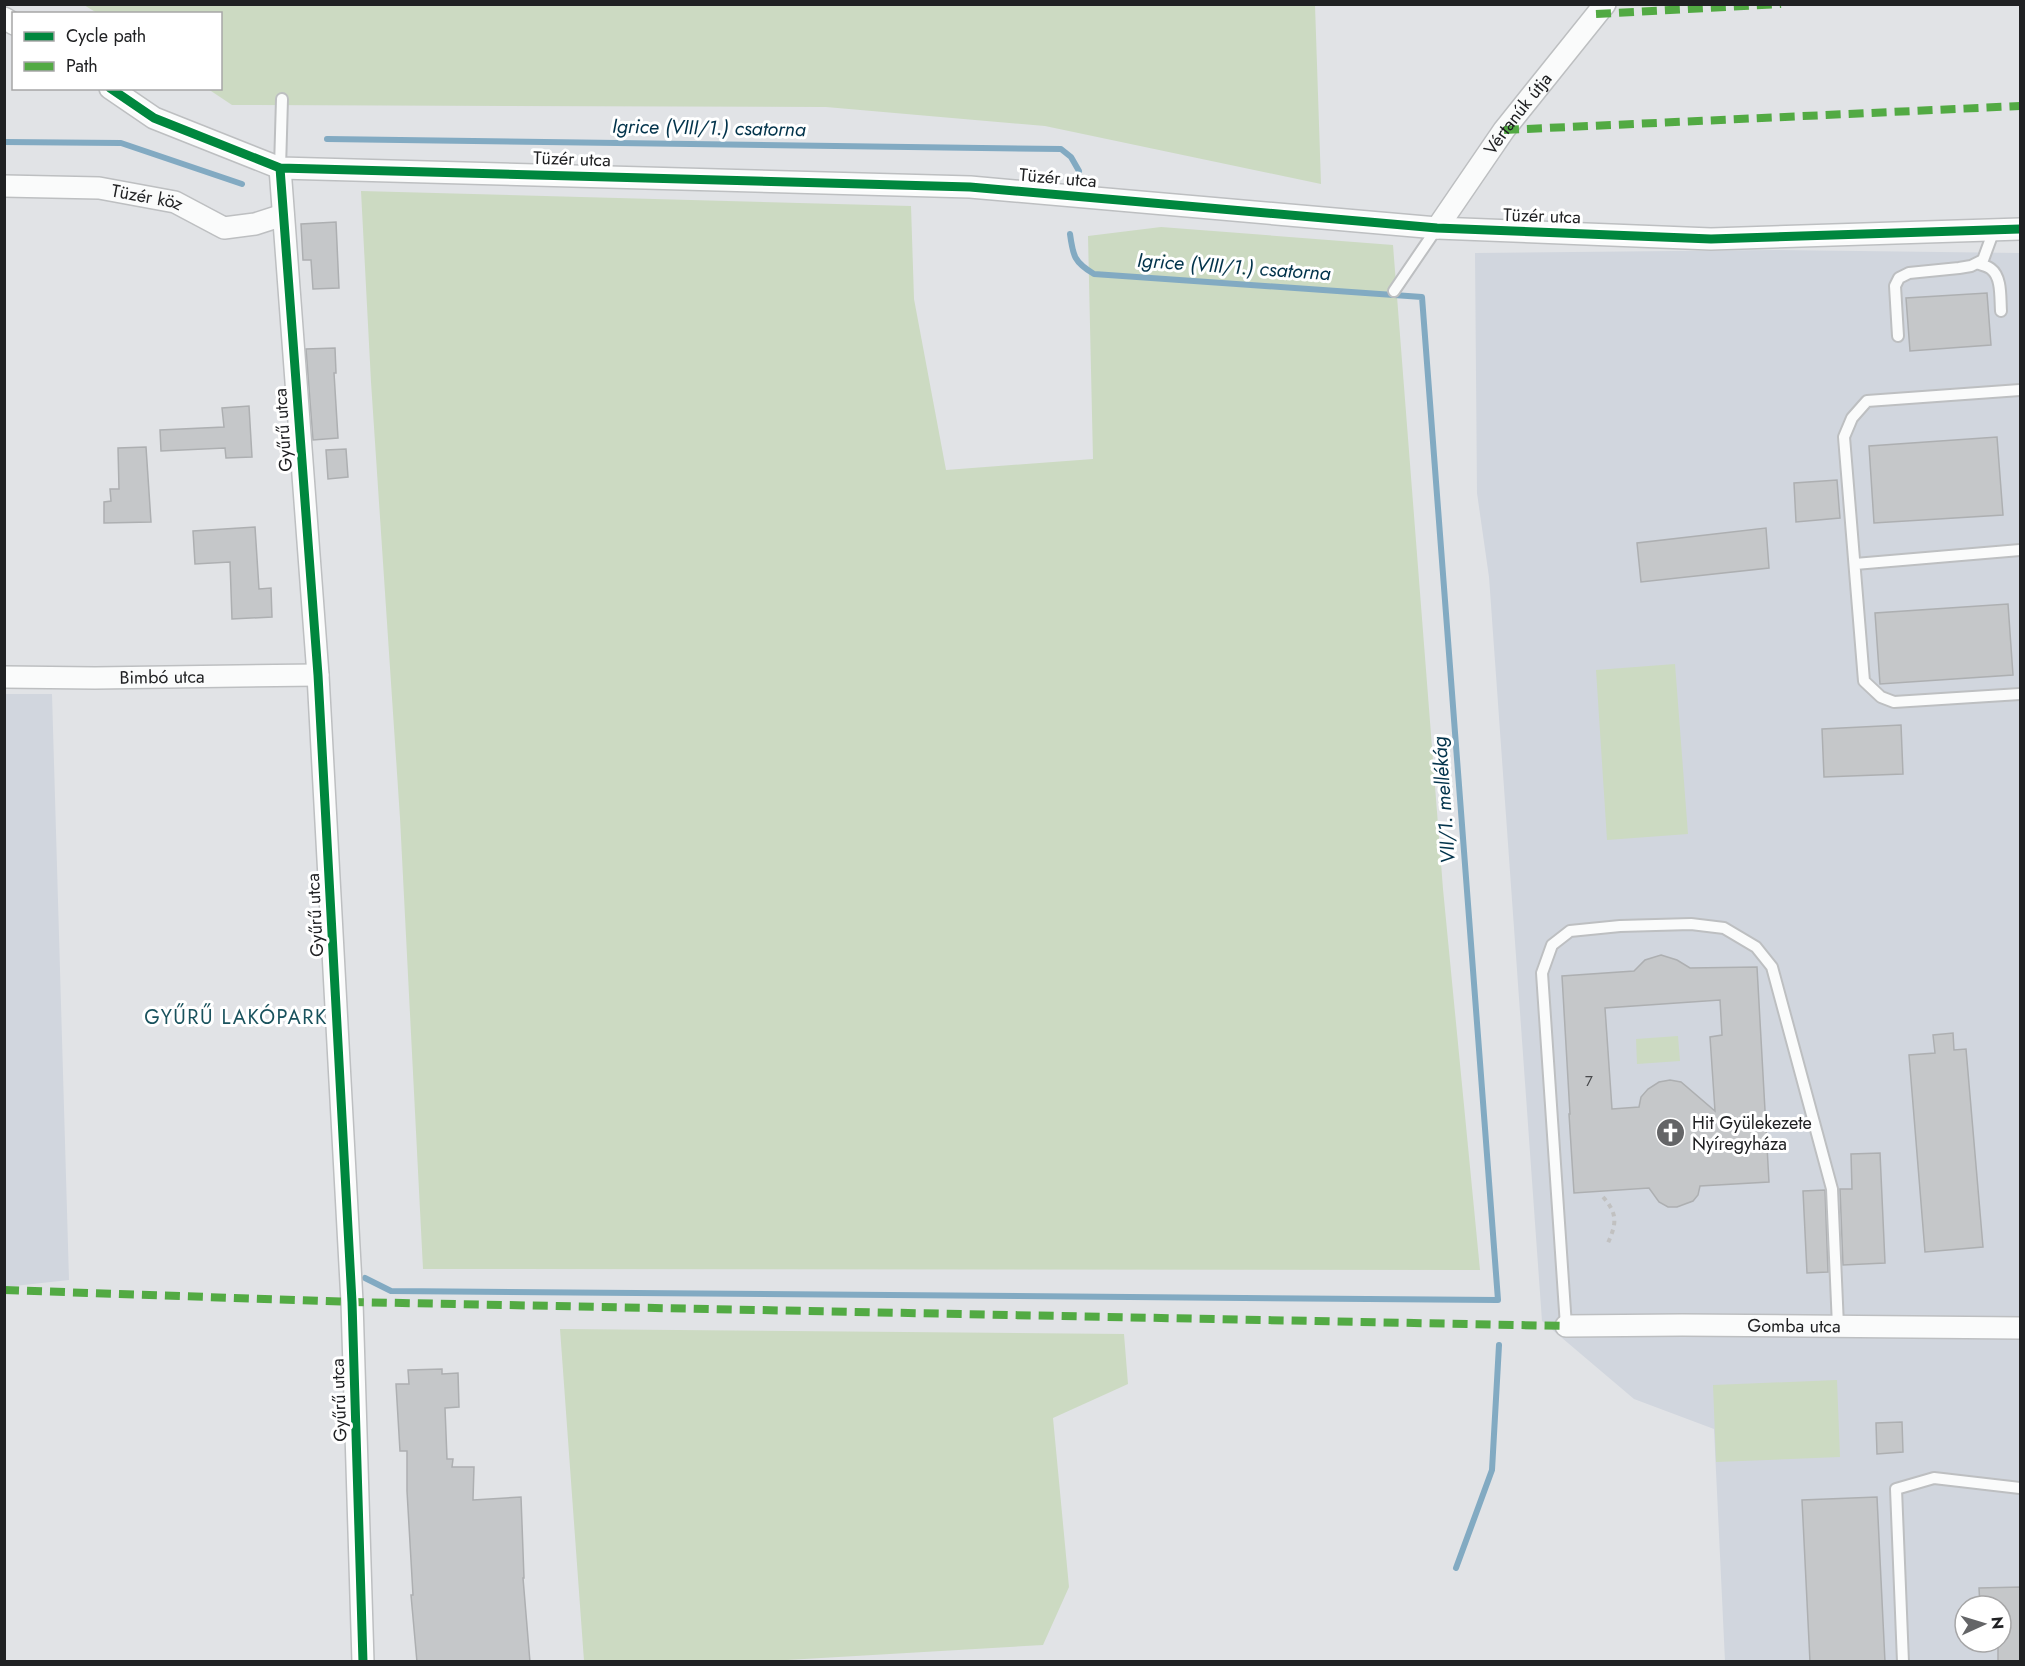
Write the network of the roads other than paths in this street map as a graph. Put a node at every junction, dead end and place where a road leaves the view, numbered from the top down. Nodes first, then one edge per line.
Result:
1 (1605, 4) edge
2 (113, 90) edge
3 (282, 99) dead end
4 (280, 168) junction
5 (4, 186) edge
6 (283, 215) junction
7 (1437, 228) junction
8 (2020, 229) edge
9 (1994, 230) junction
10 (1977, 263) junction
11 (1394, 291) dead end
12 (2001, 311) dead end
13 (1898, 336) dead end
14 (2020, 390) edge
15 (2020, 549) edge
16 (1855, 564) junction
17 (318, 675) junction
18 (4, 677) edge
19 (2020, 694) edge
20 (1566, 1326) joint
21 (1838, 1326) junction
22 (2020, 1328) edge
23 (2020, 1488) edge
24 (363, 1662) edge
25 (1903, 1662) edge

1 - 7 street, Vértanúk útja
2 - 4 street, Tüzér utca
3 - 4 lane
4 - 6 street, Gyűrű utca
4 - 7 street, Tüzér utca
5 - 6 street, Tüzér köz
6 - 17 street, Gyűrű utca
7 - 9 street, Tüzér utca
7 - 11 lane
8 - 9 street, Tüzér utca
9 - 10 lane
10 - 12 lane
10 - 13 lane
14 - 16 lane
15 - 16 lane
16 - 19 lane
17 - 18 street, Bimbó utca
17 - 24 street, Gyűrű utca
20 - 21 street, Gomba utca
20 - 21 lane
21 - 22 street, Gomba utca
23 - 25 lane

